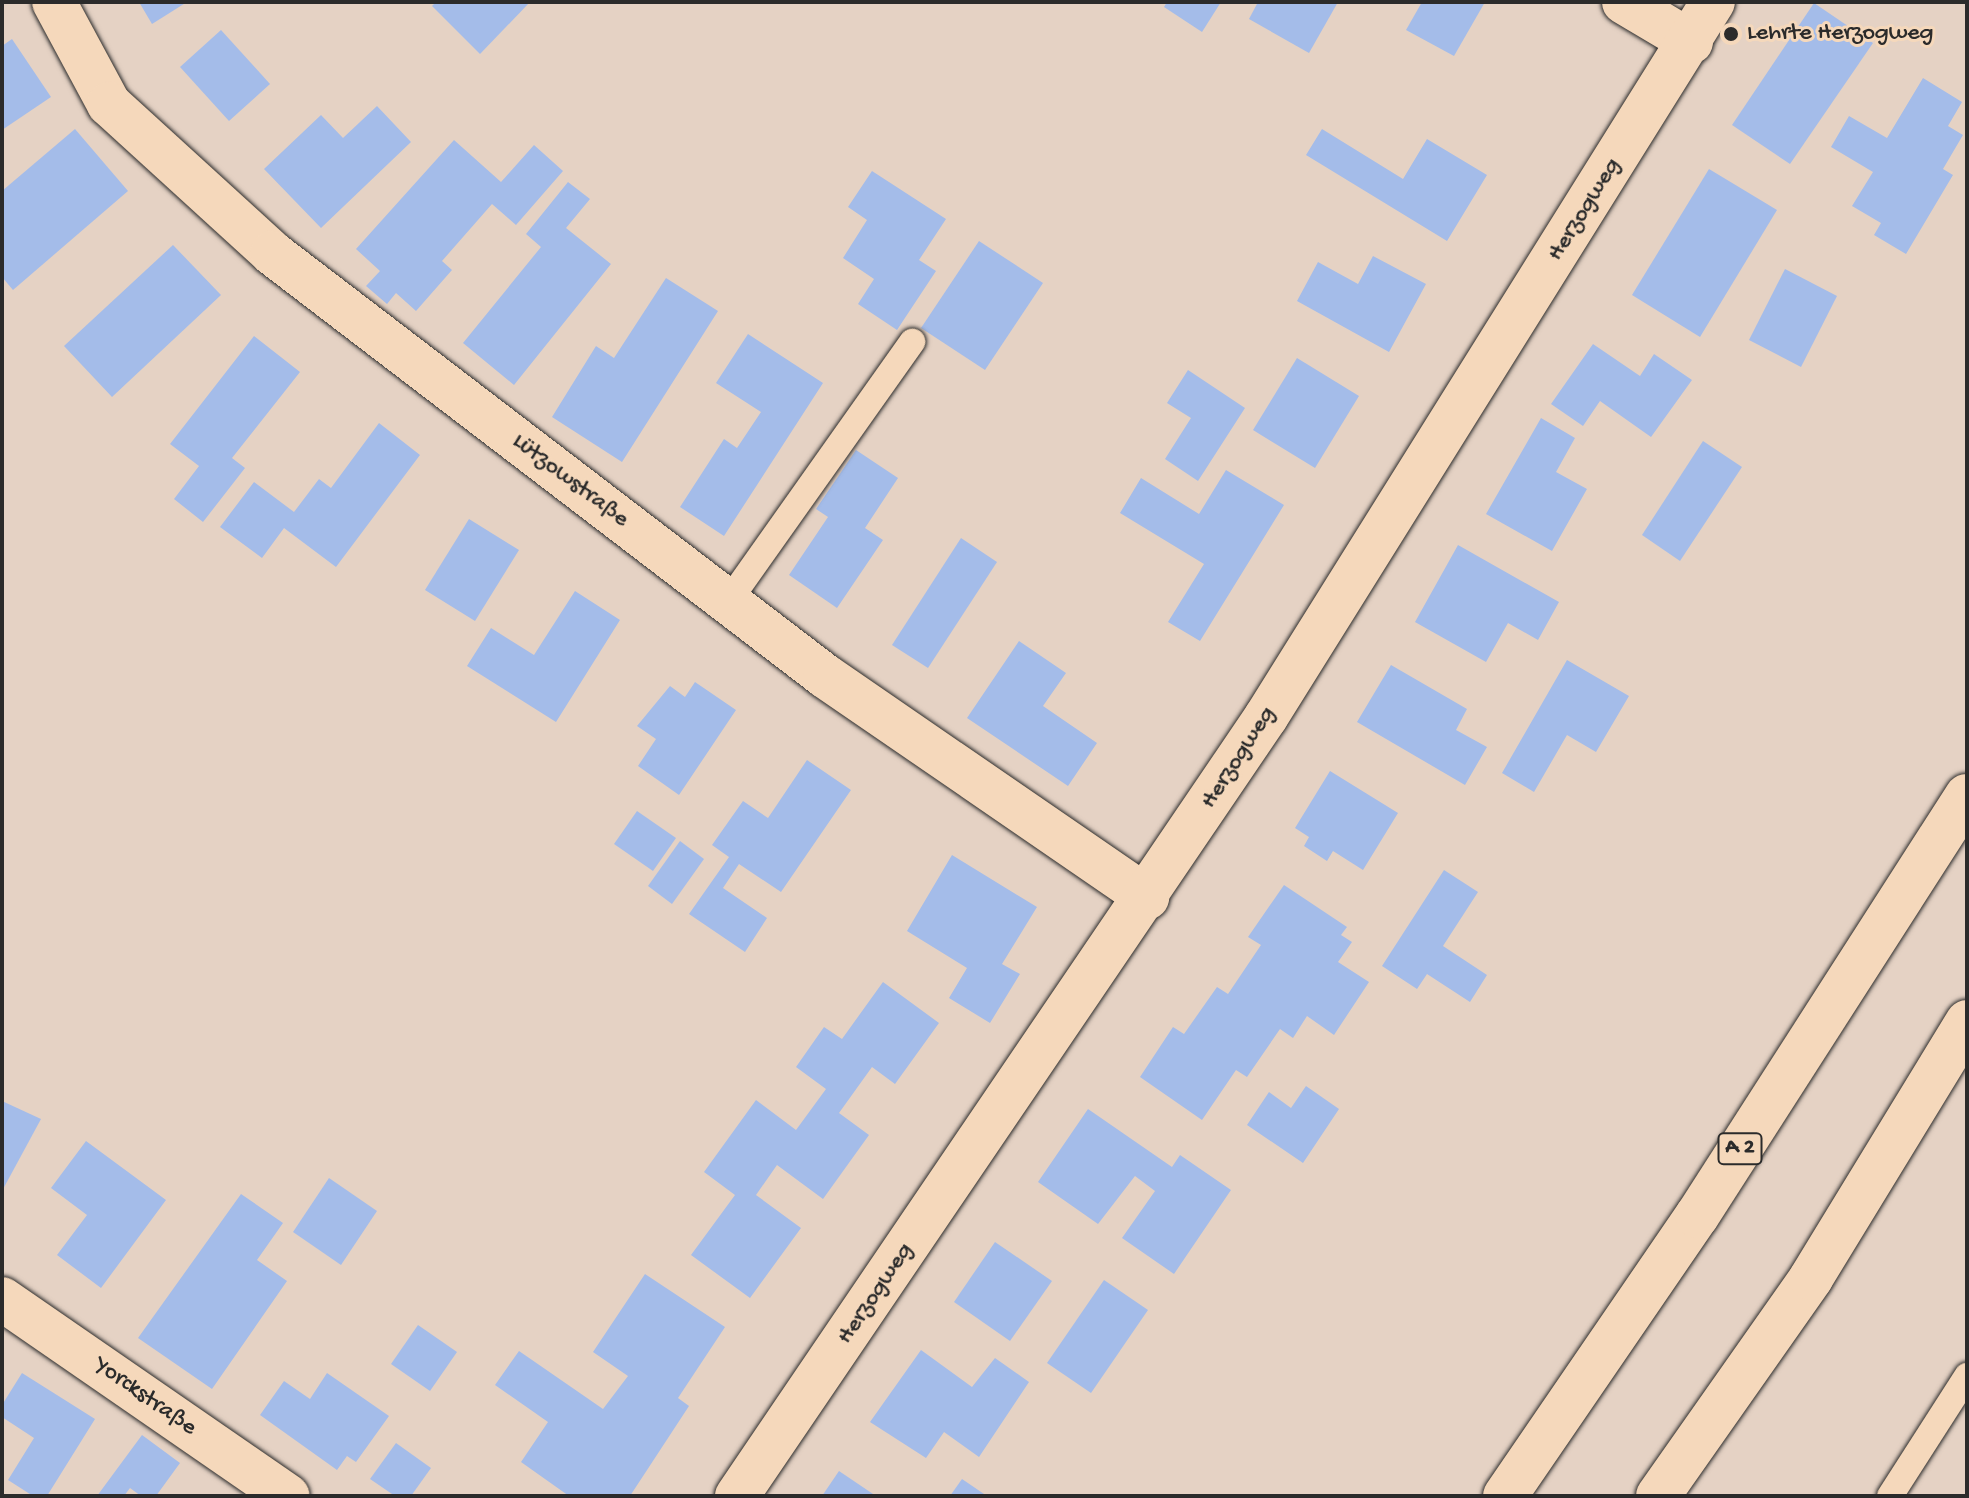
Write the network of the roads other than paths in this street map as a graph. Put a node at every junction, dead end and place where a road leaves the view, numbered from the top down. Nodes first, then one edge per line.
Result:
1 (54, 2) edge
2 (1624, 2) edge
3 (1713, 2) edge
4 (1691, 42) junction
5 (912, 342) dead end
6 (728, 602) junction
7 (1967, 796) edge
8 (1147, 897) junction
9 (1967, 1022) edge
10 (2, 1299) edge
11 (1967, 1376) edge
12 (288, 1496) edge
13 (737, 1496) edge
14 (1505, 1496) edge
15 (1658, 1496) edge
16 (1890, 1496) edge

1 - 6 main road, Lützowstraße
2 - 4 main road
3 - 4 main road, Herzogweg
4 - 8 main road, Herzogweg
5 - 6 lane
6 - 8 main road, Lützowstraße
7 - 14 main road, A 2
8 - 13 main road, Herzogweg
9 - 15 main road
10 - 12 main road, Yorckstraße
11 - 16 lane

